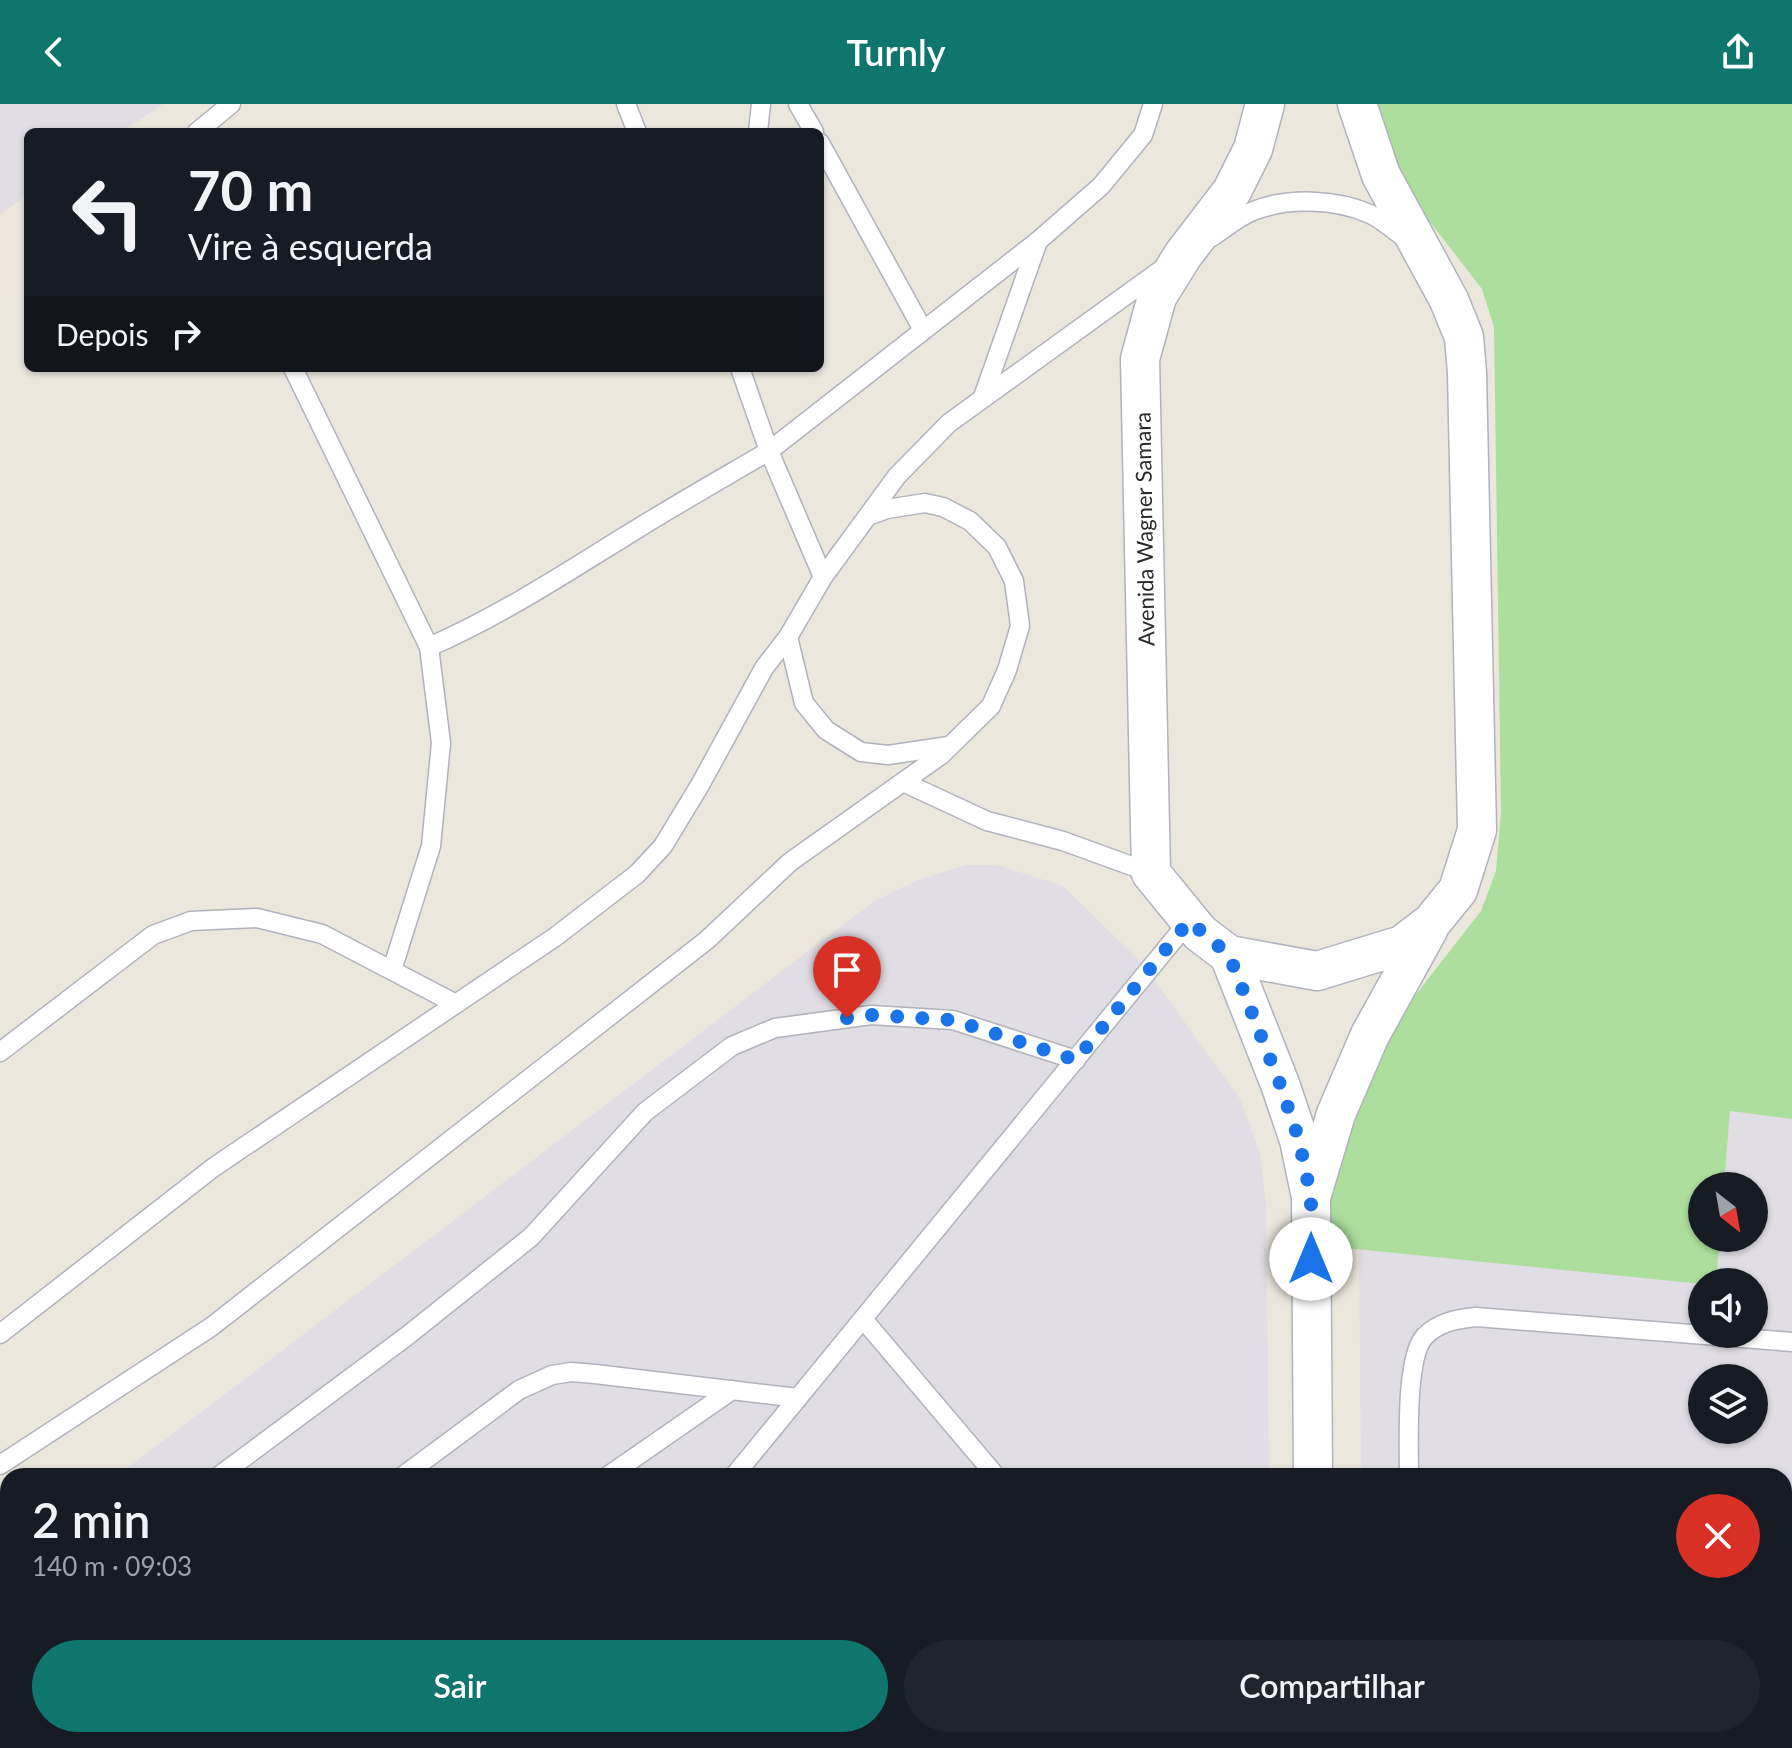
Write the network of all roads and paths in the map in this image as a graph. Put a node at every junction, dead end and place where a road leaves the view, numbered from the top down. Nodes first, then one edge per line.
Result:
1 (231, 104) edge
2 (626, 104) edge
3 (761, 104) edge
4 (798, 104) edge
5 (1153, 104) edge
6 (1265, 104) edge
7 (1357, 104) edge
8 (202, 128) edge
9 (635, 128) edge
10 (758, 128) edge
11 (812, 128) edge
12 (824, 150) edge
13 (1038, 241) junction
14 (1419, 247) junction
15 (1183, 255) junction
16 (923, 330) junction
17 (295, 372) edge
18 (741, 372) edge
19 (983, 397) junction
20 (769, 451) junction
21 (865, 517) junction
22 (823, 577) junction
23 (788, 637) junction
24 (429, 647) junction
25 (950, 746) junction
26 (903, 782) junction
27 (1151, 873) junction
28 (1189, 921) junction
29 (1432, 922) junction
30 (1229, 955) junction
31 (392, 970) junction
32 (456, 1004) junction
33 (0, 1052) edge
34 (1076, 1060) junction
35 (1311, 1197) junction
36 (863, 1319) junction
37 (0, 1334) edge
38 (1792, 1342) edge
39 (732, 1390) junction
40 (798, 1398) junction
41 (0, 1465) edge
42 (230, 1468) edge
43 (414, 1468) edge
44 (620, 1468) edge
45 (741, 1468) edge
46 (989, 1468) edge
47 (1313, 1468) edge
48 (1409, 1468) edge

1 - 8 lane
2 - 9 lane
3 - 10 lane
4 - 11 lane
5 - 13 lane
6 - 15 street, Avenida Wagner Samara
7 - 14 street
12 - 16 lane
13 - 16 lane
13 - 19 lane
14 - 15 lane
14 - 29 street
15 - 19 lane
15 - 27 street, Avenida Wagner Samara
16 - 20 lane
17 - 24 lane
18 - 20 lane
19 - 21 lane
20 - 22 lane
20 - 24 lane
21 - 22 lane
21 - 25 lane
22 - 23 lane
23 - 25 lane
23 - 32 lane
24 - 31 lane
25 - 26 lane
26 - 27 lane
26 - 41 lane
27 - 28 street
28 - 30 street
28 - 34 lane
29 - 30 street
29 - 35 street
30 - 35 street
31 - 32 lane
31 - 33 lane
32 - 37 lane
34 - 36 lane
34 - 42 lane
35 - 47 street
36 - 40 lane
36 - 46 lane
38 - 48 lane
39 - 40 lane
39 - 43 lane
39 - 44 lane
40 - 45 lane

